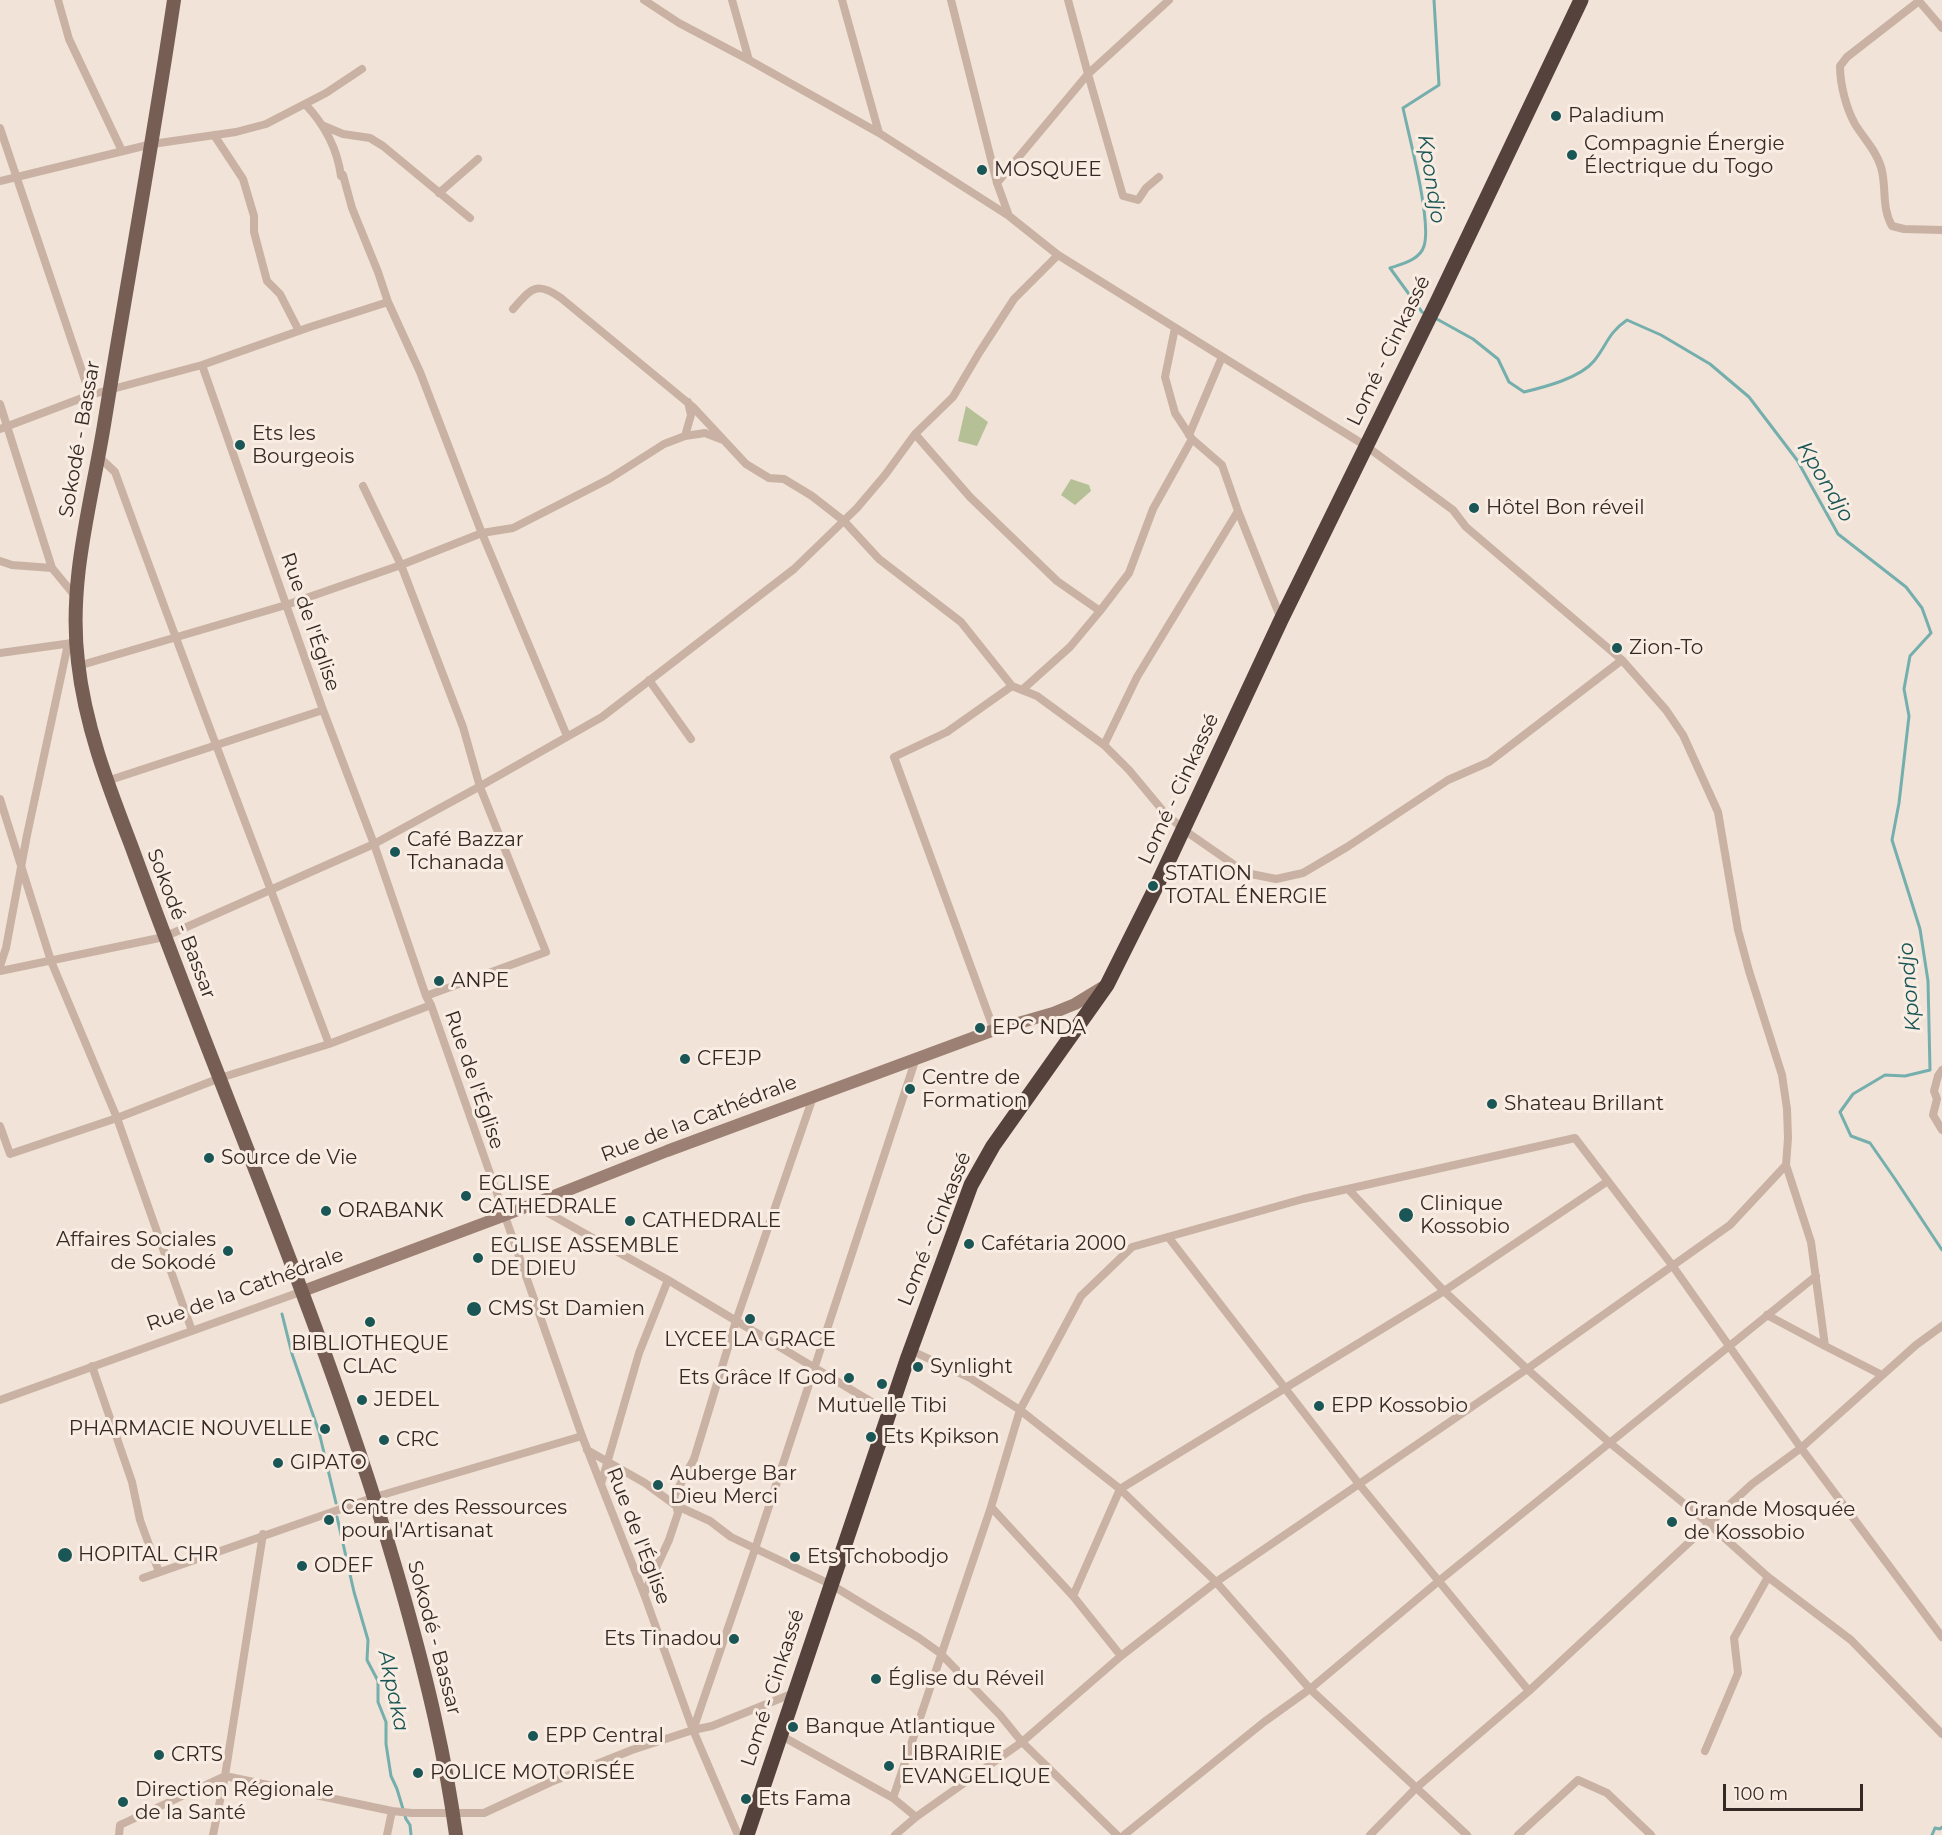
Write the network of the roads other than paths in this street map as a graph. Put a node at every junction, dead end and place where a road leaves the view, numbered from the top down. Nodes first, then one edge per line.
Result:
1 (58, 0) edge
2 (174, 0) edge
3 (644, 0) edge
4 (732, 0) edge
5 (842, 0) edge
6 (951, 0) edge
7 (1068, 0) edge
8 (1169, 0) edge
9 (1581, 0) edge
10 (1919, 1) edge
11 (1942, 28) edge
12 (749, 60) junction
13 (362, 69) dead end
14 (1088, 74) junction
15 (305, 104) junction
16 (324, 126) junction
17 (0, 128) edge
18 (879, 134) junction
19 (214, 135) junction
20 (152, 144) junction
21 (122, 151) junction
22 (477, 159) dead end
23 (15, 176) junction
24 (1159, 177) dead end
25 (0, 181) edge
26 (997, 183) junction
27 (439, 193) junction
28 (1009, 216) junction
29 (470, 218) dead end
30 (1942, 230) edge
31 (1058, 255) junction
32 (388, 302) junction
33 (513, 309) dead end
34 (1175, 328) junction
35 (299, 331) junction
36 (1222, 357) junction
37 (202, 364) junction
38 (110, 389) junction
39 (90, 395) junction
40 (688, 402) junction
41 (0, 404) edge
42 (4, 428) edge
43 (915, 434) junction
44 (685, 436) junction
45 (1191, 437) junction
46 (725, 440) junction
47 (1366, 446) junction
48 (98, 456) junction
49 (363, 486) dead end
50 (1238, 511) junction
51 (844, 521) junction
52 (482, 533) junction
53 (0, 561) edge
54 (401, 565) junction
55 (52, 568) junction
56 (75, 596) junction
57 (286, 605) junction
58 (1100, 611) junction
59 (1281, 620) junction
60 (174, 637) junction
61 (72, 643) junction
62 (0, 654) edge
63 (1622, 660) junction
64 (78, 666) junction
65 (650, 680) junction
66 (1012, 686) junction
67 (1022, 690) junction
68 (323, 710) junction
69 (567, 736) junction
70 (691, 739) dead end
71 (217, 744) junction
72 (1104, 745) junction
73 (106, 780) junction
74 (480, 787) junction
75 (0, 799) edge
76 (1184, 830) junction
77 (374, 844) junction
78 (22, 866) junction
79 (272, 891) junction
80 (164, 937) junction
81 (51, 961) junction
82 (0, 966) edge
83 (0, 971) edge
84 (1107, 985) junction
85 (426, 996) junction
86 (430, 1005) junction
87 (994, 1030) junction
88 (329, 1044) junction
89 (916, 1058) junction
90 (1942, 1070) edge
91 (220, 1078) junction
92 (813, 1097) junction
93 (117, 1118) junction
94 (0, 1126) edge
95 (1942, 1130) edge
96 (1786, 1165) junction
97 (1608, 1181) junction
98 (1348, 1190) junction
99 (532, 1204) junction
100 (503, 1216) junction
101 (1169, 1238) junction
102 (1672, 1265) junction
103 (1816, 1276) junction
104 (668, 1280) junction
105 (303, 1291) junction
106 (1444, 1291) junction
107 (1767, 1315) junction
108 (736, 1321) junction
109 (1942, 1326) edge
110 (192, 1331) junction
111 (1728, 1346) junction
112 (1825, 1346) junction
113 (910, 1350) junction
114 (92, 1366) junction
115 (813, 1367) junction
116 (1527, 1369) junction
117 (1882, 1375) junction
118 (1286, 1389) junction
119 (0, 1400) edge
120 (1020, 1410) junction
121 (890, 1413) junction
122 (582, 1436) junction
123 (1610, 1443) junction
124 (1801, 1448) junction
125 (587, 1449) junction
126 (608, 1461) junction
127 (601, 1484) junction
128 (1359, 1484) junction
129 (1120, 1489) junction
130 (375, 1497) junction
131 (675, 1504) junction
132 (991, 1507) junction
133 (1709, 1524) junction
134 (263, 1534) junction
135 (755, 1549) junction
136 (159, 1572) junction
137 (1768, 1576) junction
138 (143, 1578) dead end
139 (1440, 1580) junction
140 (1216, 1582) junction
141 (830, 1584) junction
142 (644, 1594) junction
143 (1073, 1596) junction
144 (1942, 1636) edge
145 (940, 1653) junction
146 (1121, 1656) junction
147 (1310, 1689) junction
148 (1529, 1691) junction
149 (795, 1693) junction
150 (693, 1730) junction
151 (1942, 1734) edge
152 (780, 1735) junction
153 (1022, 1742) junction
154 (1706, 1751) dead end
155 (225, 1776) junction
156 (1416, 1788) junction
157 (893, 1798) junction
158 (395, 1812) junction
159 (453, 1814) junction
160 (916, 1817) junction
161 (215, 1834) edge
162 (119, 1835) edge
163 (387, 1835) edge
164 (456, 1835) edge
165 (738, 1835) edge
166 (747, 1835) edge
167 (895, 1835) edge
168 (1117, 1835) edge
169 (1124, 1835) edge
170 (1370, 1835) edge
171 (1467, 1835) edge
172 (1518, 1835) edge
173 (1651, 1835) edge

1 - 21 street
2 - 20 main road, Sokodé - Bassar
3 - 12 street
4 - 12 street
5 - 18 street
6 - 26 street
7 - 14 street
8 - 14 street
9 - 47 highway, Lomé - Cinkassé
10 - 11 street
10 - 30 street
12 - 18 street
13 - 15 street
14 - 24 street
14 - 26 street
15 - 16 street
15 - 19 street
16 - 27 street
16 - 32 street
17 - 23 street
18 - 28 street
19 - 20 street
19 - 35 street
20 - 21 street
20 - 38 main road, Sokodé - Bassar
21 - 23 street
22 - 27 street
23 - 25 street
23 - 39 street
26 - 28 street
27 - 29 street
28 - 31 street
31 - 34 street
31 - 43 street
32 - 35 street
32 - 52 street
33 - 40 street
34 - 36 street
34 - 45 street
35 - 37 street
36 - 45 street
36 - 47 street
37 - 38 street
37 - 57 street, Rue de l'Église
38 - 39 street
38 - 48 main road, Sokodé - Bassar
39 - 42 street
40 - 44 street
40 - 46 street
41 - 42 street
42 - 55 street
43 - 51 street
43 - 58 street
44 - 46 street
44 - 52 street
45 - 50 street
45 - 58 street
46 - 51 street
47 - 59 highway, Lomé - Cinkassé
47 - 63 street
48 - 56 main road, Sokodé - Bassar
48 - 60 street
49 - 54 street
50 - 59 street
50 - 72 street
51 - 65 street
51 - 66 street
52 - 54 street
52 - 69 street
53 - 55 street
54 - 57 street
54 - 74 street
55 - 56 street
56 - 61 main road, Sokodé - Bassar
57 - 60 street
57 - 68 street, Rue de l'Église
58 - 67 street
59 - 76 highway, Lomé - Cinkassé
60 - 64 street
60 - 71 street
61 - 62 street
61 - 64 main road, Sokodé - Bassar
61 - 78 street
63 - 76 street
63 - 96 street
64 - 73 main road, Sokodé - Bassar
65 - 69 street
65 - 70 street
66 - 67 street
66 - 87 street
67 - 72 street
68 - 71 street
68 - 77 street, Rue de l'Église
69 - 74 street
71 - 73 street
71 - 79 street
72 - 76 street
73 - 80 main road, Sokodé - Bassar
74 - 77 street
74 - 85 street
75 - 78 street
76 - 84 highway, Lomé - Cinkassé
77 - 79 street
77 - 85 street, Rue de l'Église
78 - 81 street
78 - 82 street
79 - 80 street
79 - 88 street
80 - 81 street
80 - 91 main road, Sokodé - Bassar
81 - 83 street
81 - 93 street
84 - 87 street, Rue de la Cathédrale
84 - 113 highway, Lomé - Cinkassé
85 - 86 street, Rue de l'Église
86 - 88 street
86 - 100 street, Rue de l'Église
87 - 89 street, Rue de la Cathédrale
88 - 91 street
89 - 92 street, Rue de la Cathédrale
89 - 115 street
90 - 95 street
91 - 93 street
91 - 105 main road, Sokodé - Bassar
92 - 99 street, Rue de la Cathédrale
92 - 108 street
93 - 94 street
93 - 110 street
96 - 102 street
96 - 103 street
97 - 98 street
97 - 102 street
97 - 106 street
98 - 101 street
98 - 106 street
99 - 100 street, Rue de la Cathédrale
99 - 104 street
100 - 105 street, Rue de la Cathédrale
100 - 122 street, Rue de l'Église
101 - 118 street
101 - 120 street
102 - 111 street
102 - 116 street
103 - 107 street
103 - 112 street
104 - 108 street
104 - 126 street
105 - 110 street, Rue de la Cathédrale
105 - 130 main road, Sokodé - Bassar
106 - 116 street
106 - 118 street
107 - 111 street
107 - 112 street
108 - 115 street
108 - 131 street
109 - 117 street
110 - 114 street, Rue de la Cathédrale
111 - 123 street
111 - 124 street
112 - 117 street
113 - 120 street
113 - 121 highway, Lomé - Cinkassé
114 - 119 street, Rue de la Cathédrale
114 - 136 street
115 - 121 street
115 - 135 street
116 - 123 street
116 - 128 street
117 - 124 street
118 - 128 street
118 - 129 street
120 - 129 street
120 - 132 street
121 - 141 highway, Lomé - Cinkassé
122 - 125 street, Rue de l'Église
122 - 130 street
123 - 133 street
123 - 139 street
124 - 133 street
124 - 144 street
125 - 126 street
125 - 127 street, Rue de l'Église
126 - 127 street
126 - 131 street
127 - 142 street, Rue de l'Église
128 - 139 street
128 - 140 street
129 - 140 street
129 - 143 street
130 - 134 street
130 - 159 main road, Sokodé - Bassar
131 - 135 street
131 - 142 street
132 - 143 street
132 - 145 street
133 - 137 street
133 - 148 street
134 - 136 street
134 - 155 street
135 - 141 street
135 - 150 street
136 - 138 street
137 - 151 street
137 - 154 street
139 - 147 street
139 - 148 street
140 - 146 street
140 - 147 street
141 - 145 street
141 - 149 highway, Lomé - Cinkassé
142 - 150 street, Rue de l'Église
143 - 146 street
145 - 153 street
145 - 157 street
146 - 153 street
147 - 156 street
147 - 169 street
148 - 156 street
149 - 150 street
149 - 152 highway, Lomé - Cinkassé
150 - 159 street
150 - 165 street, Rue de l'Église
152 - 157 street
152 - 166 highway, Lomé - Cinkassé
153 - 160 street
153 - 168 street
155 - 158 street
155 - 161 street
155 - 162 street
156 - 170 street
156 - 171 street
157 - 160 street
158 - 159 street
158 - 163 street
159 - 164 main road, Sokodé - Bassar
160 - 167 street
172 - 173 street

